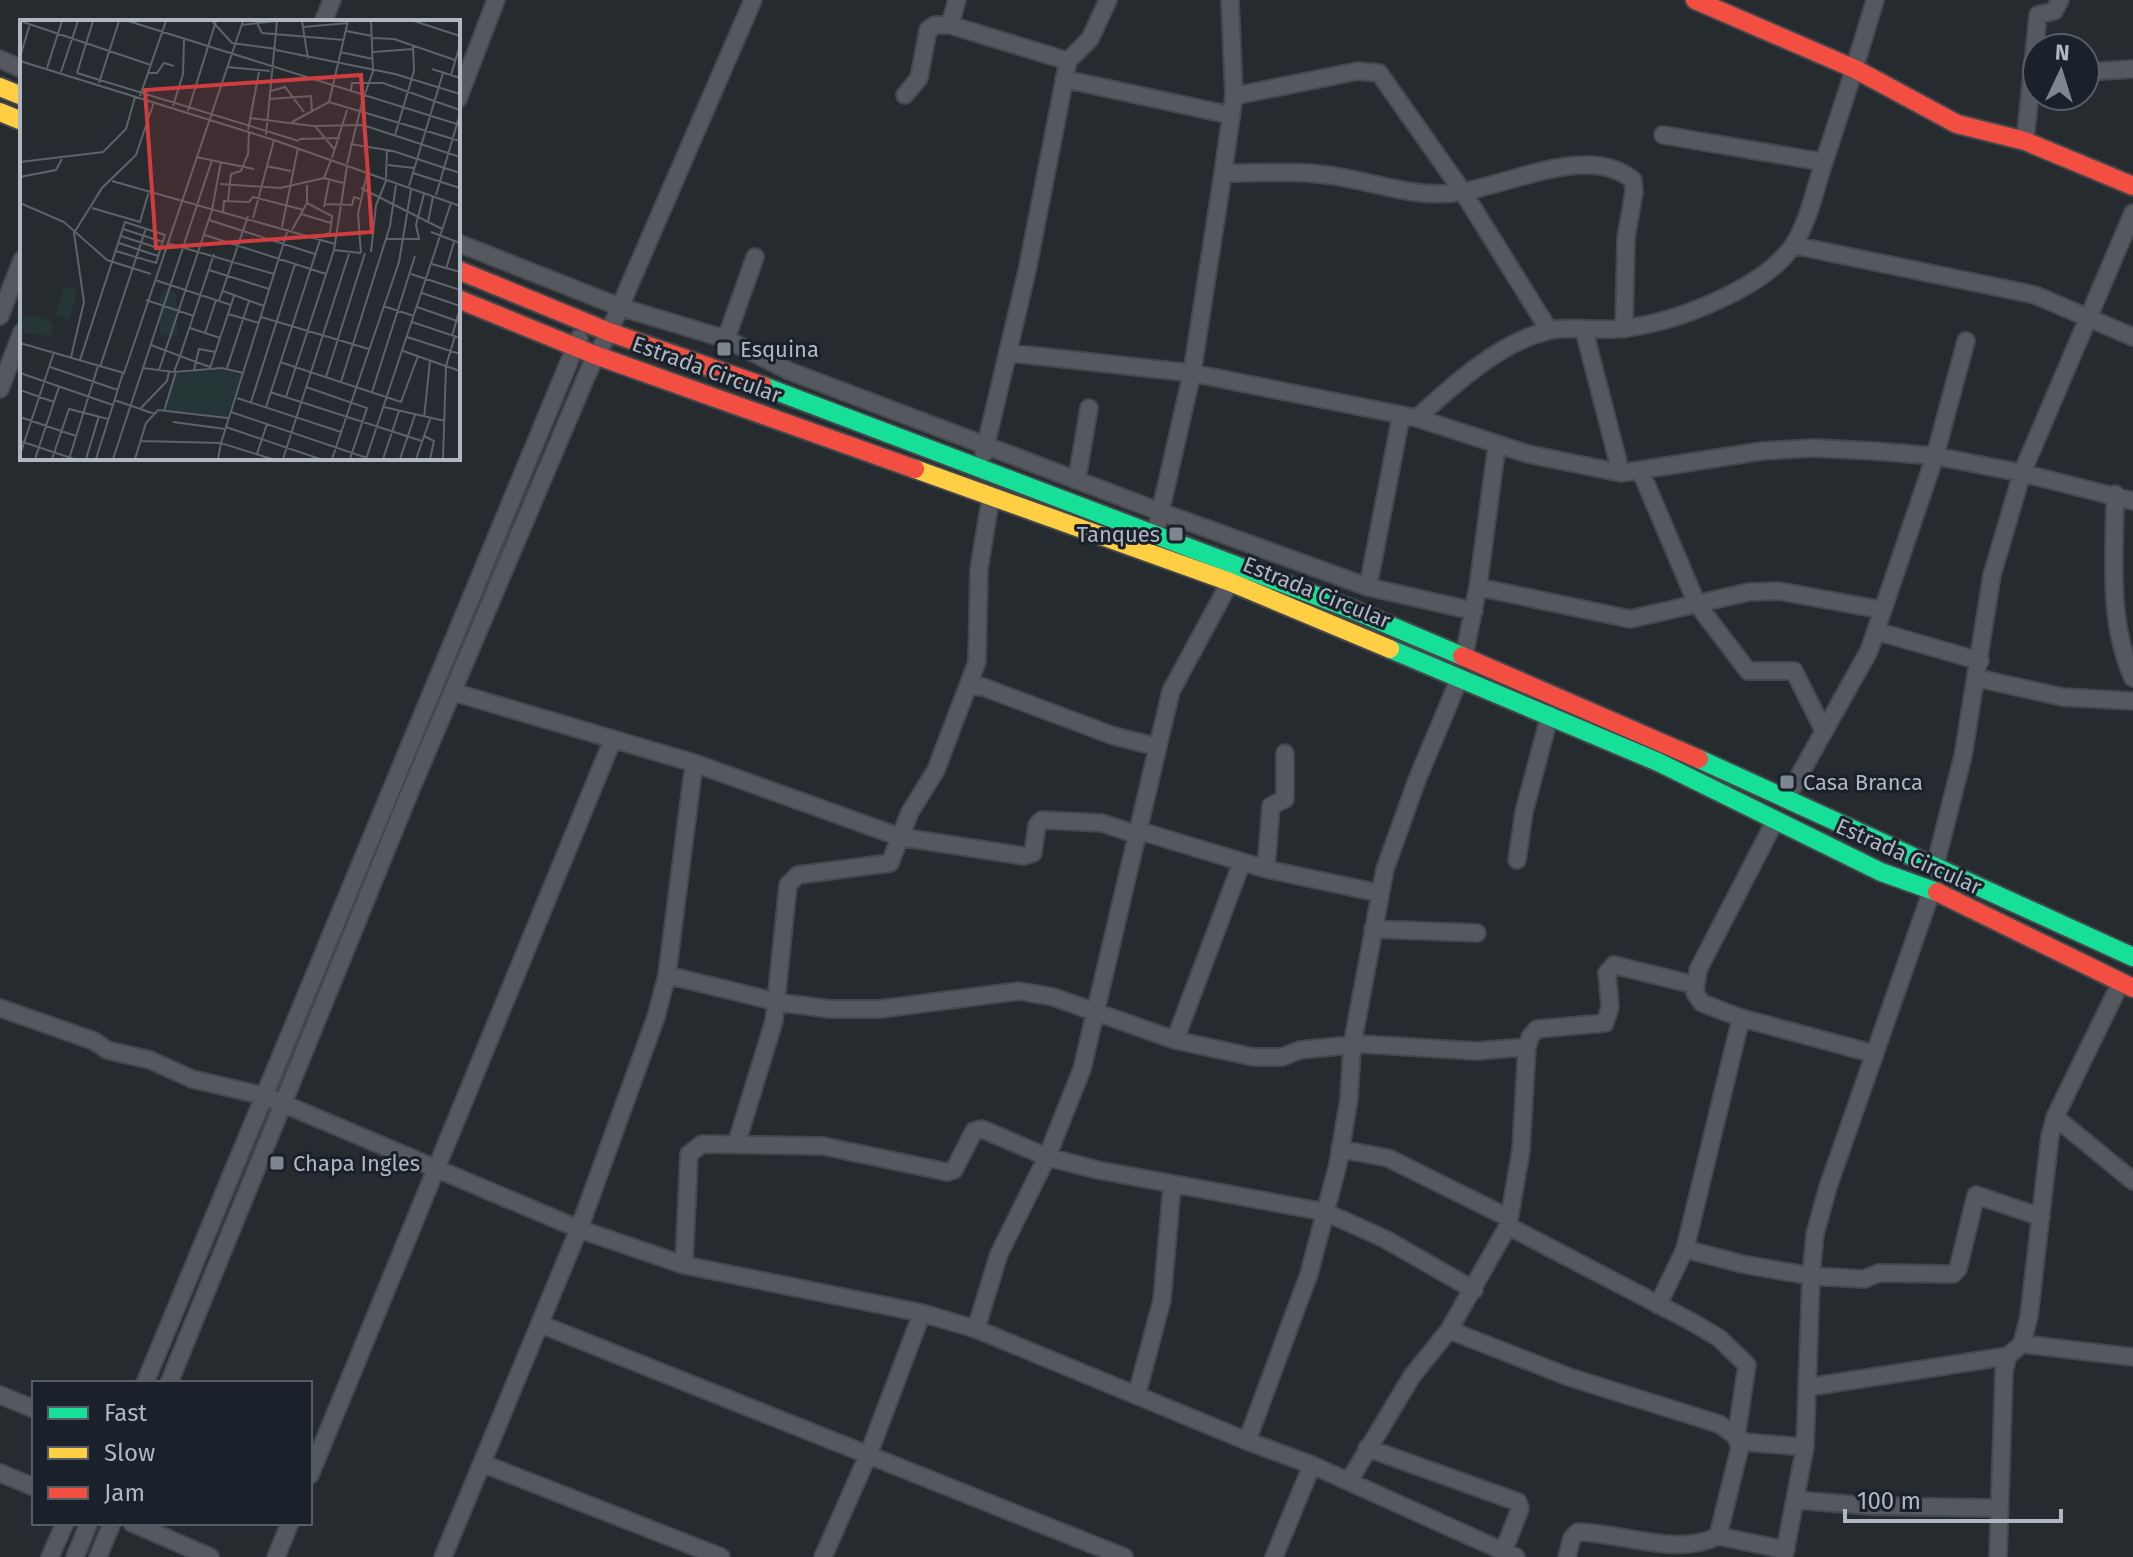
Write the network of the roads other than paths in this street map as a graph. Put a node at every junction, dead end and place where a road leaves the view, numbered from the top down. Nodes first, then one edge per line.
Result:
1 (332, 0) edge
2 (496, 0) edge
3 (753, 0) edge
4 (957, 0) edge
5 (1108, 0) edge
6 (1230, 0) edge
7 (1695, 0) edge
8 (1875, 0) edge
9 (2060, 0) edge
10 (324, 20) edge
11 (950, 25) junction
12 (2037, 32) edge
13 (0, 59) edge
14 (1068, 61) junction
15 (20, 68) edge
16 (1855, 69) junction
17 (2133, 69) edge
18 (2101, 71) edge
19 (1064, 79) junction
20 (0, 87) edge
21 (460, 94) edge
22 (20, 95) edge
23 (905, 95) dead end
24 (1234, 96) junction
25 (0, 112) edge
26 (2029, 112) edge
27 (1230, 115) junction
28 (20, 120) edge
29 (1663, 135) dead end
30 (2025, 141) junction
31 (1823, 162) junction
32 (1223, 173) junction
33 (2133, 186) edge
34 (1463, 192) junction
35 (2133, 213) edge
36 (460, 244) edge
37 (1793, 245) junction
38 (755, 257) dead end
39 (20, 265) edge
40 (460, 271) edge
41 (460, 300) edge
42 (620, 307) junction
43 (0, 316) edge
44 (2087, 318) junction
45 (587, 323) junction
46 (1624, 329) junction
47 (1549, 330) junction
48 (1584, 330) junction
49 (609, 332) junction
50 (20, 337) edge
51 (2133, 337) edge
52 (726, 339) junction
53 (1966, 341) dead end
54 (575, 346) junction
55 (1009, 353) junction
56 (595, 355) junction
57 (1192, 373) junction
58 (0, 389) edge
59 (1089, 408) dead end
60 (1409, 417) junction
61 (987, 444) junction
62 (1497, 444) junction
63 (1935, 456) junction
64 (980, 470) junction
65 (1641, 472) junction
66 (1621, 473) junction
67 (2022, 473) junction
68 (1077, 479) junction
69 (2115, 494) junction
70 (991, 496) junction
71 (2133, 501) edge
72 (1161, 512) junction
73 (1154, 535) junction
74 (1230, 582) junction
75 (1368, 587) junction
76 (1478, 587) junction
77 (1697, 604) junction
78 (1883, 610) junction
79 (1474, 611) junction
80 (1876, 631) junction
81 (1464, 656) junction
82 (1979, 669) junction
83 (1460, 677) junction
84 (2133, 678) edge
85 (970, 686) junction
86 (453, 692) junction
87 (2133, 701) edge
88 (1550, 714) junction
89 (1824, 731) junction
90 (613, 739) junction
91 (1158, 747) junction
92 (1285, 753) dead end
93 (694, 763) junction
94 (1786, 799) junction
95 (1775, 821) junction
96 (1139, 833) junction
97 (900, 837) junction
98 (1517, 860) dead end
99 (1242, 862) junction
100 (1935, 866) junction
101 (1266, 869) junction
102 (1932, 890) junction
103 (1379, 893) junction
104 (1373, 929) junction
105 (1477, 933) dead end
106 (2133, 957) edge
107 (667, 975) junction
108 (1695, 985) junction
109 (2127, 985) edge
110 (777, 1002) junction
111 (0, 1008) edge
112 (1096, 1011) junction
113 (1741, 1018) junction
114 (1175, 1040) junction
115 (1352, 1046) junction
116 (1527, 1047) junction
117 (1875, 1054) junction
118 (265, 1096) junction
119 (285, 1104) junction
120 (2055, 1117) junction
121 (737, 1142) junction
122 (1340, 1149) junction
123 (1047, 1157) junction
124 (437, 1167) junction
125 (2132, 1178) edge
126 (1172, 1186) junction
127 (1325, 1212) junction
128 (2041, 1217) junction
129 (1508, 1222) junction
130 (579, 1229) junction
131 (1685, 1249) junction
132 (684, 1265) junction
133 (1811, 1276) junction
134 (1474, 1290) junction
135 (1658, 1305) junction
136 (922, 1313) junction
137 (540, 1324) junction
138 (976, 1329) junction
139 (1449, 1330) junction
140 (2022, 1344) junction
141 (2008, 1356) junction
142 (2133, 1357) edge
143 (146, 1381) edge
144 (170, 1381) edge
145 (1809, 1387) junction
146 (1137, 1394) junction
147 (0, 1395) edge
148 (32, 1408) edge
149 (1736, 1438) junction
150 (1247, 1441) junction
151 (1805, 1447) junction
152 (1367, 1448) junction
153 (869, 1453) junction
154 (484, 1464) junction
155 (1312, 1465) junction
156 (312, 1470) edge
157 (0, 1473) edge
158 (1349, 1481) junction
159 (32, 1486) edge
160 (1796, 1500) junction
161 (1997, 1508) junction
162 (64, 1525) edge
163 (88, 1525) edge
164 (111, 1525) edge
165 (137, 1525) edge
166 (289, 1525) edge
167 (1718, 1536) junction
168 (1785, 1553) edge
169 (1510, 1554) edge
170 (50, 1557) edge
171 (75, 1557) edge
172 (98, 1557) edge
173 (210, 1557) edge
174 (276, 1557) edge
175 (443, 1557) edge
176 (721, 1557) edge
177 (823, 1557) edge
178 (1124, 1557) edge
179 (1274, 1557) edge
180 (1567, 1557) edge
181 (1998, 1557) edge

1 - 10 street
2 - 21 street
3 - 42 street
4 - 11 street
5 - 14 street
6 - 24 street
7 - 16 main road
8 - 16 street
9 - 12 street
11 - 14 street
11 - 23 street
13 - 15 street
14 - 19 street
16 - 30 main road
16 - 31 street
17 - 18 street
19 - 27 street
19 - 55 street
20 - 22 main road
24 - 27 street
24 - 34 street
25 - 28 main road
26 - 30 street
27 - 32 street
29 - 31 street
30 - 33 main road
31 - 37 street
32 - 34 street
32 - 57 street
34 - 46 street
34 - 47 street
35 - 44 street
36 - 42 street
37 - 44 street
37 - 46 street
38 - 52 street
39 - 43 street
40 - 45 main road
41 - 54 main road, Estrada Circular
42 - 49 street
42 - 52 street
44 - 51 street
44 - 67 street
45 - 49 main road
45 - 54 street
46 - 48 street
47 - 48 street
47 - 60 street
48 - 66 street
49 - 56 street
49 - 64 main road
50 - 58 street
52 - 61 street
53 - 63 street
54 - 56 main road, Estrada Circular
54 - 118 street
55 - 57 street
55 - 61 street
56 - 70 main road, Estrada Circular
56 - 86 street
57 - 60 street
57 - 72 street
59 - 68 street
60 - 62 street
60 - 75 street
61 - 64 street
61 - 68 street
62 - 66 street
62 - 76 street
63 - 65 street
63 - 67 street
63 - 78 street
64 - 73 main road
65 - 66 street
65 - 77 street
67 - 69 street
67 - 82 street
68 - 72 street
69 - 71 street
69 - 84 street
70 - 74 main road, Estrada Circular
70 - 85 street
72 - 73 street
72 - 75 street
73 - 81 main road
74 - 83 main road, Estrada Circular
74 - 91 street
75 - 79 street
76 - 77 street
76 - 79 street
77 - 78 street
77 - 89 street
78 - 80 street
79 - 81 street
80 - 82 street
80 - 89 street
81 - 94 main road
82 - 87 street
82 - 100 street
83 - 88 main road, Estrada Circular
83 - 103 street
85 - 91 street
85 - 97 street
86 - 90 street
86 - 119 street
88 - 95 main road, Estrada Circular
88 - 98 street
89 - 94 street
90 - 93 street
90 - 124 street
91 - 96 street
92 - 101 street
93 - 97 street
93 - 107 street
94 - 100 main road
95 - 102 main road, Estrada Circular
95 - 108 street
96 - 97 street
96 - 99 street
96 - 112 street
97 - 110 street
99 - 101 street
99 - 114 street
100 - 106 main road
101 - 103 street
102 - 109 main road, Estrada Circular
102 - 117 street
103 - 104 street
104 - 105 street
104 - 115 street
107 - 110 street
107 - 130 street
108 - 113 street
108 - 116 street
109 - 120 street
110 - 112 street
110 - 121 street
111 - 118 street
112 - 114 street
112 - 123 street
113 - 117 street
113 - 131 street
114 - 115 street
115 - 116 street
115 - 122 street
116 - 129 street
117 - 133 street
118 - 119 street
118 - 143 street
119 - 124 street
119 - 144 street
120 - 125 street
120 - 128 street
121 - 123 street
121 - 132 street
122 - 127 street
122 - 129 street
123 - 126 street
123 - 138 street
124 - 130 street
124 - 156 street
126 - 127 street
126 - 146 street
127 - 134 street
127 - 150 street
128 - 133 street
128 - 140 street
129 - 134 street
129 - 135 street
130 - 132 street
130 - 137 street
131 - 133 street
131 - 135 street
132 - 136 street
133 - 145 street
134 - 139 street
135 - 149 street
136 - 138 street
136 - 153 street
137 - 153 street
137 - 154 street
138 - 146 street
139 - 149 street
139 - 152 street
140 - 141 street
140 - 142 street
141 - 145 street
141 - 161 street
145 - 151 street
146 - 150 street
147 - 148 street
149 - 151 street
149 - 167 street
150 - 155 street
151 - 160 street
152 - 158 street
152 - 169 street
153 - 177 street
153 - 178 street
154 - 175 street
154 - 176 street
155 - 158 street
155 - 179 street
157 - 159 street
158 - 169 street
160 - 161 street
160 - 168 street
161 - 181 street
162 - 170 street
163 - 171 street
164 - 172 street
165 - 173 street
166 - 174 street
167 - 168 street
167 - 180 street

